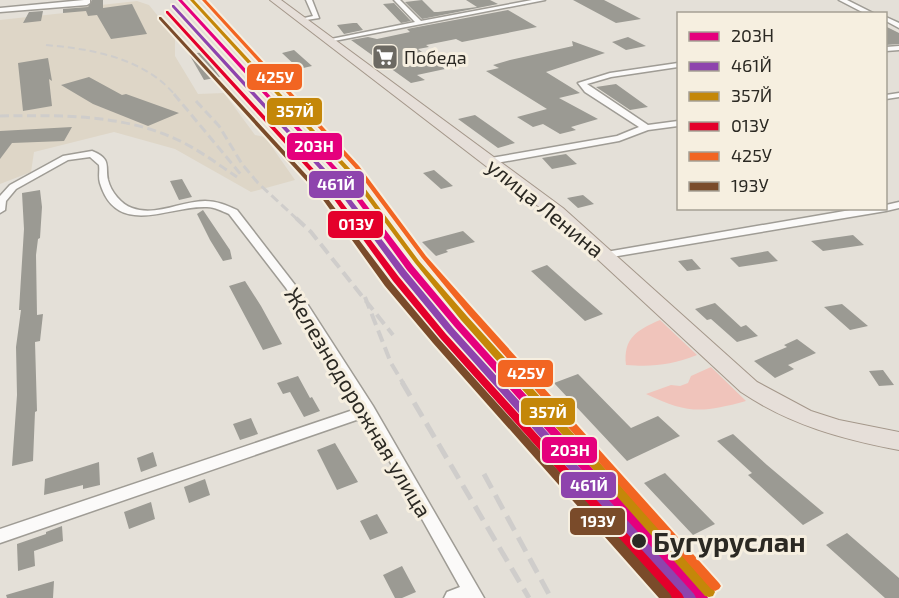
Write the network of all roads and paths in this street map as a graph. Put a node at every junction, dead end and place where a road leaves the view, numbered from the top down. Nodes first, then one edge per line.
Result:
1 (275, 0) edge
2 (309, 0) edge
3 (397, 0) edge
4 (487, 0) edge
5 (542, 0) edge
6 (842, 0) edge
7 (87, 2) edge
8 (498, 8) junction
9 (0, 10) edge
10 (868, 12) edge
11 (302, 20) junction
12 (420, 23) junction
13 (329, 40) junction
14 (677, 65) edge
15 (677, 124) edge
16 (646, 128) junction
17 (491, 161) junction
18 (0, 210) edge
19 (872, 210) edge
20 (606, 255) junction
21 (368, 410) junction
22 (899, 441) edge
23 (0, 536) edge
24 (474, 594) edge
25 (453, 598) edge

1 - 11 main road, улица Ленина
2 - 11 street
3 - 12 street
4 - 8 street
5 - 8 street
6 - 10 street
7 - 9 street
8 - 12 street
11 - 13 main road, улица Ленина
12 - 13 street
13 - 17 main road, улица Ленина
14 - 16 street
15 - 16 street
16 - 17 street
17 - 20 main road, улица Ленина
18 - 21 street, Железнодорожная улица
19 - 20 street
20 - 22 main road, улица Ленина
21 - 23 street
21 - 24 street, Железнодорожная улица
24 - 25 street

